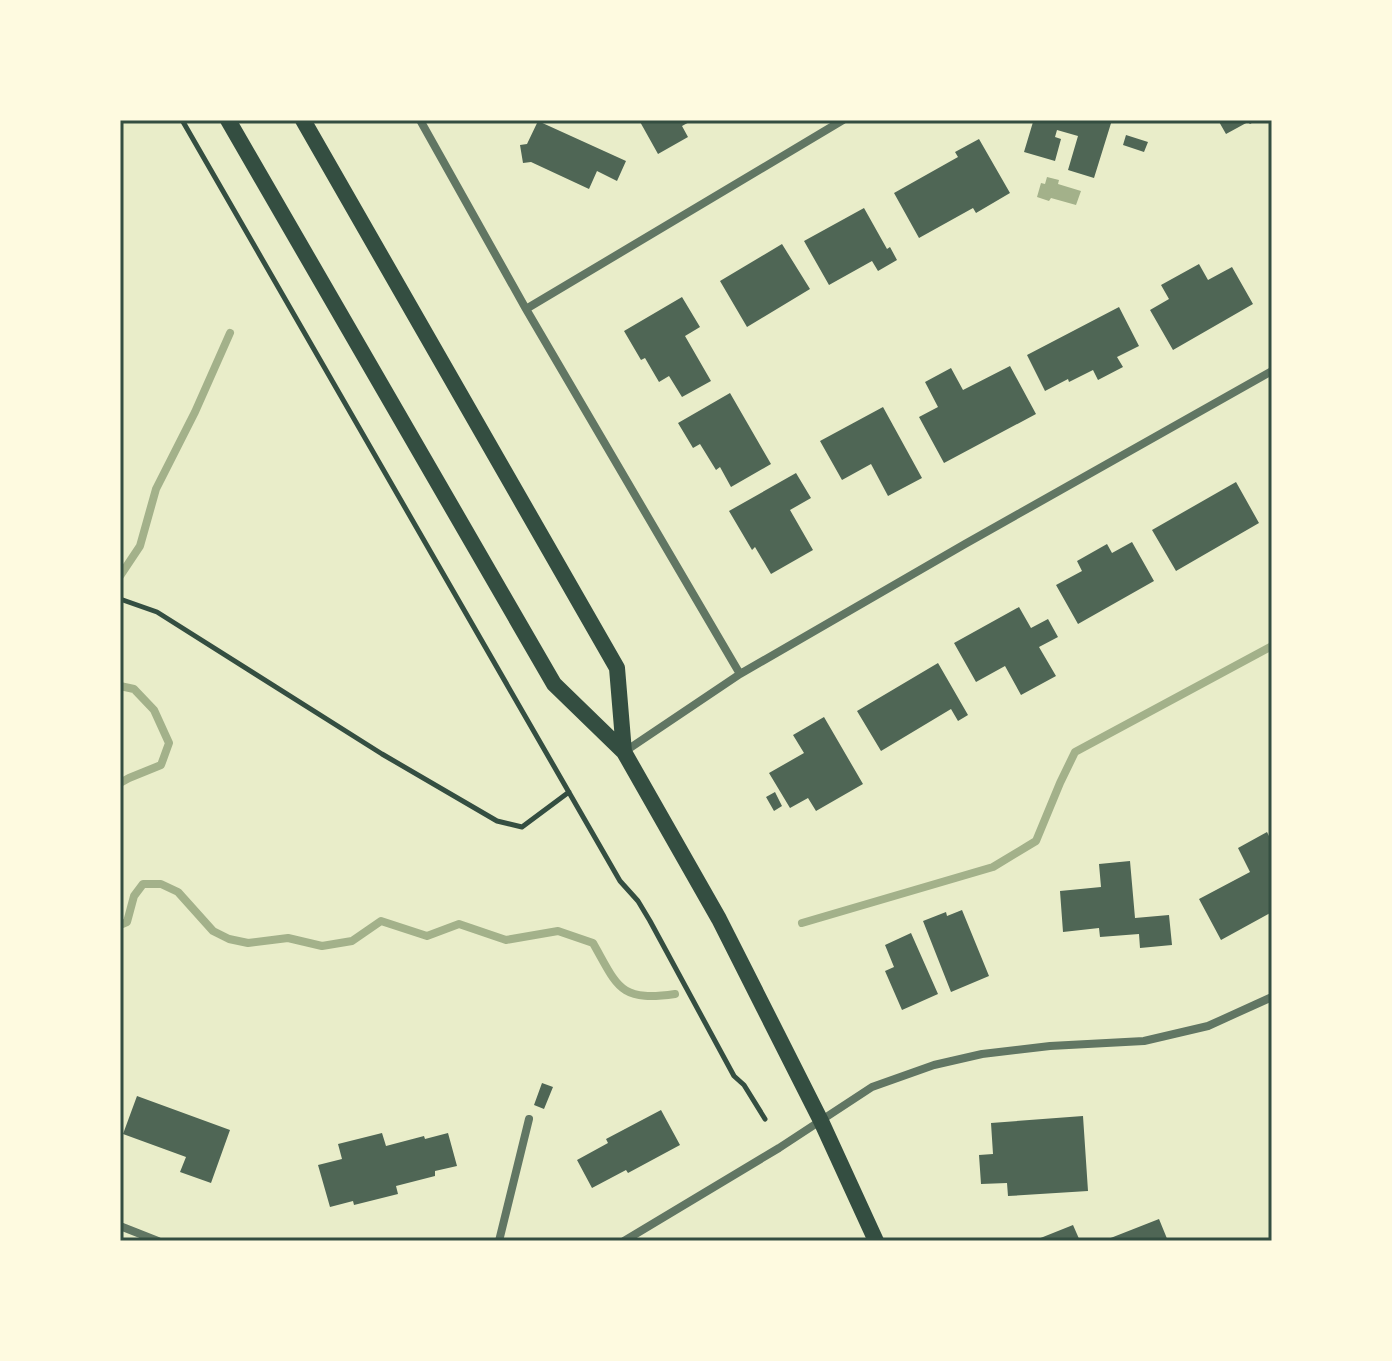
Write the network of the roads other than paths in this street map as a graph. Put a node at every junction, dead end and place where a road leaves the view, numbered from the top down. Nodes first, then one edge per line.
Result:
1 (228, 120) edge
2 (303, 120) edge
3 (420, 120) edge
4 (843, 120) edge
5 (526, 309) junction
6 (1272, 371) edge
7 (740, 674) junction
8 (624, 752) junction
9 (1272, 997) edge
10 (529, 1119) dead end
11 (821, 1121) junction
12 (120, 1226) edge
13 (158, 1241) edge
14 (499, 1241) edge
15 (624, 1241) edge
16 (876, 1241) edge

1 - 8 main road
2 - 8 main road
3 - 5 street
4 - 5 street
5 - 7 street
6 - 7 street
7 - 8 street
8 - 11 main road
9 - 11 street
10 - 14 street
11 - 15 street
11 - 16 main road
12 - 13 street

